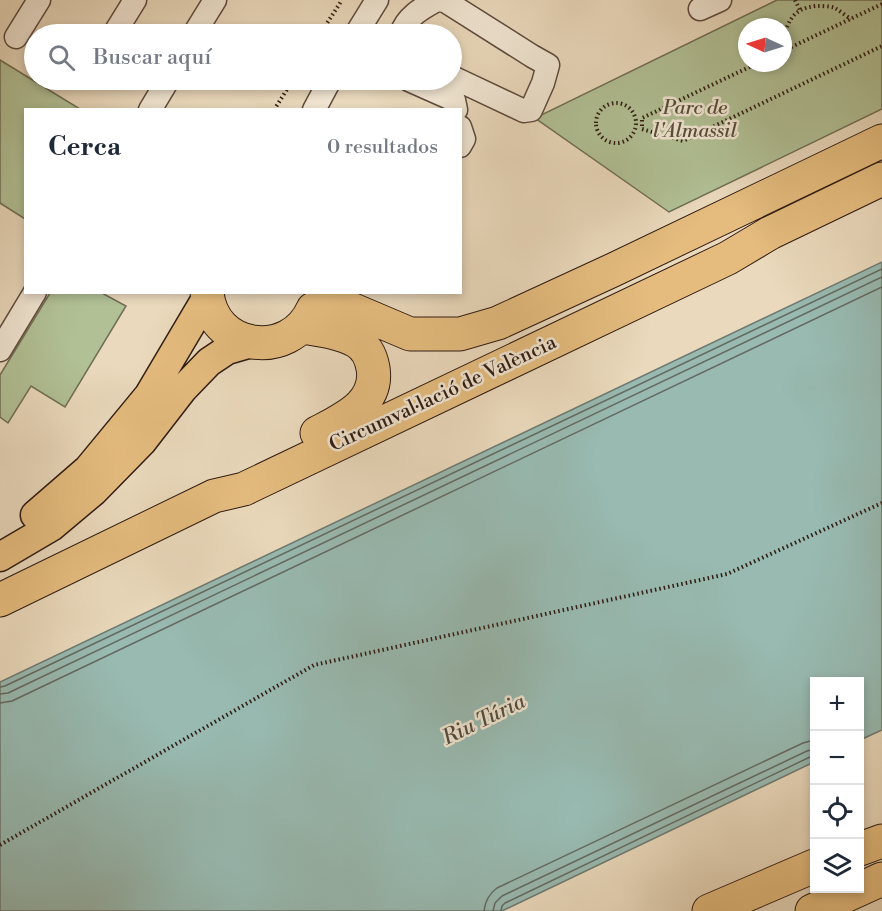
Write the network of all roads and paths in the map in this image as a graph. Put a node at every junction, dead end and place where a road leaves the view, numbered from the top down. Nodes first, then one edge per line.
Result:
1 (39, 0) edge
2 (135, 0) edge
3 (215, 0) edge
4 (342, 0) edge
5 (377, 0) edge
6 (437, 0) edge
7 (445, 0) edge
8 (795, 0) edge
9 (882, 4) edge
10 (800, 10) junction
11 (791, 18) edge
12 (851, 19) junction
13 (24, 24) edge
14 (24, 24) edge
15 (120, 24) edge
16 (200, 24) edge
17 (326, 24) edge
18 (362, 24) edge
19 (407, 24) edge
20 (16, 37) dead end
21 (882, 46) edge
22 (792, 47) edge
23 (739, 72) edge
24 (462, 82) edge
25 (162, 90) edge
26 (286, 90) edge
27 (325, 90) edge
28 (432, 90) edge
29 (151, 108) edge
30 (275, 108) edge
31 (315, 108) edge
32 (456, 108) edge
33 (639, 123) junction
34 (882, 141) edge
35 (882, 179) edge
36 (34, 294) edge
37 (317, 294) edge
38 (328, 294) edge
39 (207, 295) edge
40 (302, 327) junction
41 (251, 343) junction
42 (0, 350) edge
43 (214, 496) junction
44 (882, 503) edge
45 (0, 542) edge
46 (0, 557) edge
47 (0, 600) edge
48 (882, 841) edge
49 (0, 845) edge
50 (864, 848) edge
51 (810, 868) edge
52 (882, 879) edge
53 (709, 911) edge
54 (812, 911) edge

1 - 13 street
2 - 15 street
3 - 16 street
4 - 17 path
5 - 18 street
6 - 7 street
6 - 19 street
7 - 24 street
8 - 10 path
9 - 12 path
10 - 11 path
10 - 12 path
12 - 22 path
14 - 20 street
21 - 33 path
23 - 33 path
25 - 29 street
26 - 30 path
27 - 31 street
28 - 32 street
33 - 33 path
34 - 38 highway, Circumval·lació de València
35 - 43 highway, Circumval·lació de València
36 - 42 street
37 - 40 highway
39 - 41 highway
39 - 45 main road
40 - 41 highway
40 - 43 highway
41 - 46 main road
43 - 47 highway, Circumval·lació de València
44 - 49 path
48 - 50 highway
51 - 53 highway
52 - 54 highway

